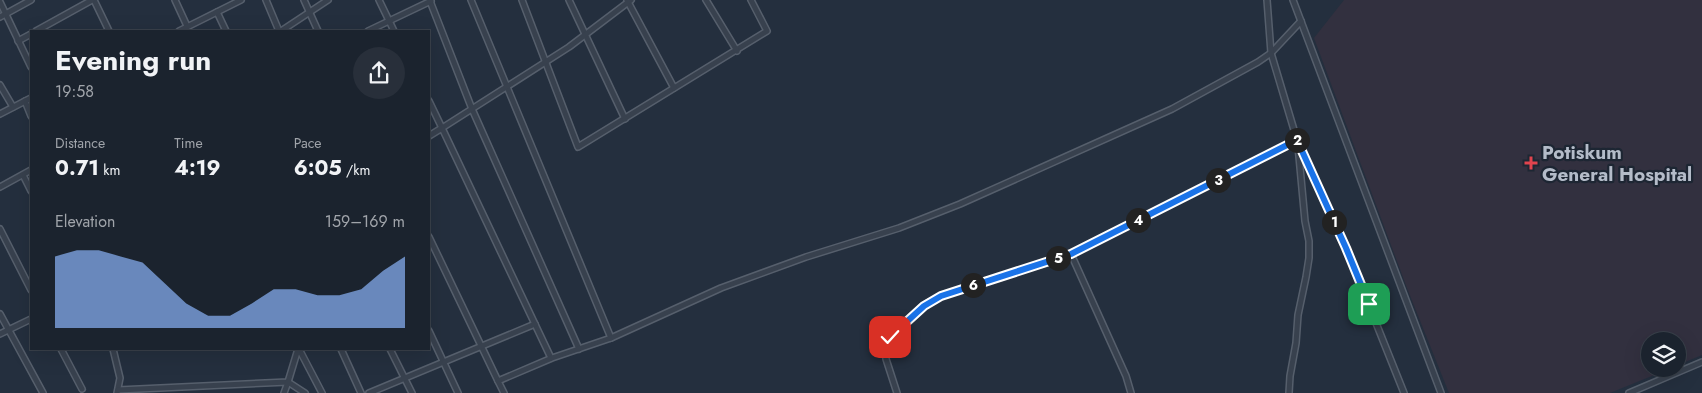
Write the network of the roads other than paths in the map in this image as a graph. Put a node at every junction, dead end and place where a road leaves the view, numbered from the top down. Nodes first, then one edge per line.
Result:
1 (31, 0) edge
2 (93, 0) edge
3 (175, 0) edge
4 (223, 0) edge
5 (240, 0) edge
6 (266, 0) edge
7 (304, 0) edge
8 (328, 0) edge
9 (379, 0) edge
10 (471, 0) edge
11 (522, 0) edge
12 (568, 0) edge
13 (706, 0) edge
14 (751, 0) edge
15 (1267, 0) edge
16 (1293, 0) edge
17 (431, 1) edge
18 (629, 1) edge
19 (0, 2) edge
20 (227, 7) junction
21 (217, 12) junction
22 (309, 12) junction
23 (6, 14) junction
24 (0, 17) edge
25 (389, 21) junction
26 (1301, 22) junction
27 (187, 26) junction
28 (38, 30) edge
29 (108, 30) edge
30 (181, 30) edge
31 (226, 30) edge
32 (280, 30) edge
33 (282, 30) edge
34 (318, 30) edge
35 (370, 30) edge
36 (394, 30) edge
37 (585, 34) junction
38 (30, 35) edge
39 (18, 41) junction
40 (737, 50) junction
41 (1271, 53) junction
42 (547, 62) junction
43 (30, 65) edge
44 (0, 85) edge
45 (507, 87) junction
46 (674, 88) junction
47 (30, 98) edge
48 (25, 101) junction
49 (430, 103) edge
50 (13, 107) junction
51 (472, 109) junction
52 (0, 114) edge
53 (30, 114) edge
54 (625, 119) junction
55 (442, 128) junction
56 (430, 135) edge
57 (1297, 140) junction
58 (30, 171) edge
59 (23, 175) junction
60 (0, 187) edge
61 (30, 189) edge
62 (0, 229) edge
63 (430, 239) edge
64 (1071, 254) junction
65 (30, 288) edge
66 (0, 314) edge
67 (30, 320) edge
68 (535, 324) junction
69 (9, 330) junction
70 (430, 333) edge
71 (0, 334) edge
72 (611, 338) junction
73 (481, 346) junction
74 (579, 349) junction
75 (62, 350) edge
76 (113, 350) edge
77 (298, 350) edge
78 (299, 350) edge
79 (341, 350) edge
80 (391, 350) edge
81 (551, 358) junction
82 (444, 360) junction
83 (1702, 362) edge
84 (405, 377) junction
85 (498, 381) junction
86 (288, 382) junction
87 (82, 389) dead end
88 (117, 391) edge
89 (43, 393) edge
90 (284, 393) edge
91 (305, 393) edge
92 (322, 393) edge
93 (361, 393) edge
94 (369, 393) edge
95 (412, 393) edge
96 (458, 393) edge
97 (504, 393) edge
98 (898, 393) edge
99 (1131, 393) edge
100 (1289, 393) edge
101 (1404, 393) edge
102 (1441, 393) edge
103 (1628, 393) edge

1 - 23 street
2 - 28 street
2 - 29 street
3 - 27 street
4 - 20 street
5 - 20 street
6 - 32 street
7 - 22 street
8 - 22 street
9 - 25 street
10 - 45 street
11 - 42 street
12 - 37 street
13 - 40 street
14 - 40 street
15 - 41 street
16 - 26 street
17 - 25 street
17 - 51 street
18 - 37 street
18 - 46 street
19 - 23 street
20 - 21 street
21 - 27 street
21 - 31 street
22 - 33 street
22 - 34 street
23 - 24 street
23 - 39 street
25 - 35 street
25 - 36 street
26 - 41 street
26 - 102 street
27 - 30 street
37 - 42 street
37 - 54 street
38 - 39 street
39 - 43 street
40 - 46 street
41 - 57 street
41 - 72 street
42 - 45 street
42 - 54 street
44 - 50 street
45 - 51 street
45 - 72 street
46 - 54 street
47 - 48 street
48 - 50 street
48 - 53 street
49 - 55 street
50 - 52 street
51 - 55 street
51 - 74 street
55 - 56 street
55 - 68 street
57 - 64 street
57 - 100 street
57 - 101 street
58 - 59 street
59 - 60 street
59 - 61 street
62 - 65 street
63 - 73 street
64 - 98 street
64 - 99 street
66 - 69 street
67 - 69 street
68 - 73 street
68 - 81 street
69 - 71 street
69 - 89 street
70 - 82 street
72 - 74 street
73 - 82 street
73 - 85 street
74 - 81 street
75 - 87 street
76 - 88 street
77 - 86 street
78 - 92 street
79 - 93 street
80 - 84 street
81 - 85 street
82 - 84 street
82 - 96 street
83 - 103 street
84 - 94 street
84 - 95 street
85 - 97 street
86 - 88 street
86 - 90 street
86 - 91 street

